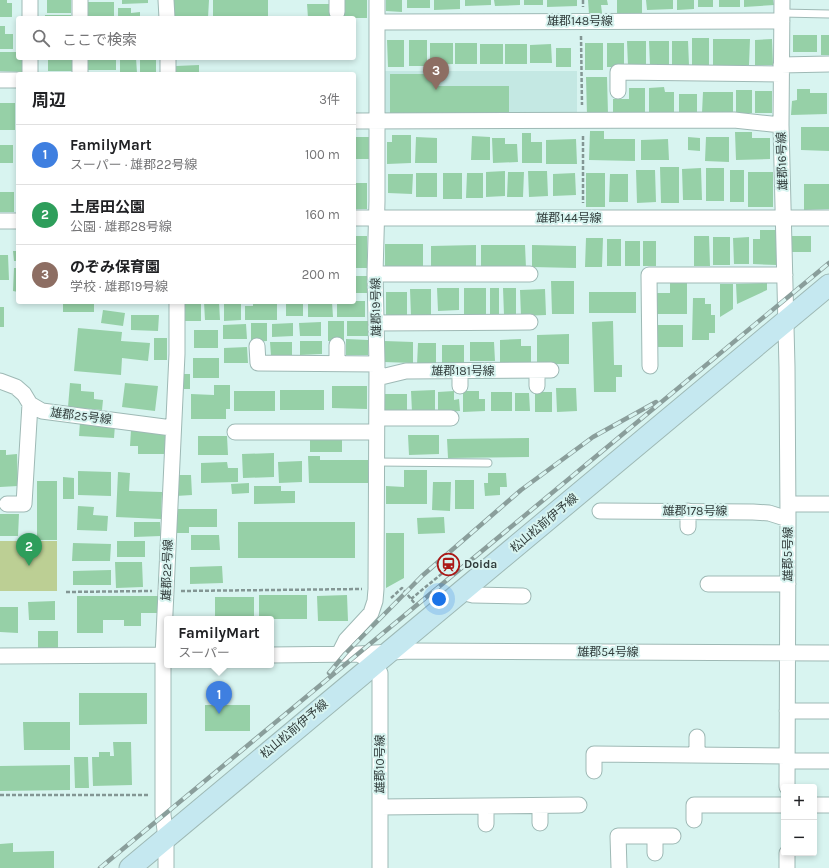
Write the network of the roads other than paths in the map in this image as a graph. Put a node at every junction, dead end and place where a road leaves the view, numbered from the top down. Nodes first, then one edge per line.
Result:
1 (30, 0) edge
2 (80, 0) edge
3 (166, 0) edge
4 (377, 0) edge
5 (782, 11) edge
6 (829, 14) edge
7 (30, 16) edge
8 (80, 16) edge
9 (167, 16) edge
10 (378, 22) junction
11 (30, 60) edge
12 (80, 60) edge
13 (168, 60) edge
14 (829, 64) edge
15 (781, 69) junction
16 (30, 72) edge
17 (80, 72) edge
18 (168, 72) edge
19 (0, 80) edge
20 (16, 80) edge
21 (618, 91) dead end
22 (356, 121) edge
23 (378, 121) junction
24 (781, 126) junction
25 (356, 218) edge
26 (376, 218) junction
27 (784, 218) junction
28 (829, 218) edge
29 (16, 221) edge
30 (0, 222) edge
31 (375, 274) junction
32 (530, 274) dead end
33 (785, 275) junction
34 (829, 285) edge
35 (177, 304) edge
36 (530, 322) dead end
37 (785, 322) junction
38 (376, 323) junction
39 (337, 345) dead end
40 (257, 346) dead end
41 (337, 363) junction
42 (650, 366) dead end
43 (377, 371) junction
44 (0, 381) edge
45 (537, 386) dead end
46 (30, 404) junction
47 (451, 418) dead end
48 (376, 425) junction
49 (172, 428) junction
50 (235, 432) dead end
51 (376, 462) junction
52 (488, 463) dead end
53 (7, 504) dead end
54 (829, 504) edge
55 (688, 511) junction
56 (788, 512) junction
57 (610, 516) dead end
58 (688, 527) dead end
59 (708, 584) dead end
60 (788, 584) junction
61 (464, 589) junction
62 (523, 596) dead end
63 (166, 616) edge
64 (787, 653) junction
65 (829, 653) edge
66 (339, 654) junction
67 (274, 655) edge
68 (0, 656) edge
69 (164, 656) edge
70 (373, 656) junction
71 (165, 668) edge
72 (787, 711) junction
73 (829, 711) edge
74 (697, 737) dead end
75 (696, 755) junction
76 (787, 759) junction
77 (829, 761) edge
78 (594, 771) dead end
79 (787, 784) edge
80 (579, 805) dead end
81 (781, 805) edge
82 (817, 805) edge
83 (829, 805) edge
84 (486, 806) junction
85 (540, 806) junction
86 (380, 807) junction
87 (694, 820) dead end
88 (540, 823) dead end
89 (486, 824) dead end
90 (655, 836) junction
91 (673, 836) dead end
92 (166, 838) junction
93 (655, 853) dead end
94 (787, 856) edge
95 (130, 868) edge
96 (166, 868) edge
97 (380, 868) edge
98 (619, 868) edge
99 (788, 868) edge

1 - 7 street
2 - 8 street
3 - 9 street
4 - 10 street, 雄郡19号線
5 - 6 lane
5 - 10 street, 雄郡148号線
5 - 15 street, 雄郡16号線
10 - 23 street, 雄郡19号線
11 - 16 street
12 - 17 street
13 - 18 street
14 - 15 street
15 - 21 street
15 - 24 street, 雄郡16号線
19 - 20 street
22 - 23 street
23 - 24 street
23 - 26 street, 雄郡19号線
24 - 27 street, 雄郡16号線
25 - 26 street, 雄郡144号線
26 - 27 street, 雄郡144号線
26 - 31 street, 雄郡19号線
27 - 28 street, 雄郡144号線
27 - 33 street, 雄郡16号線
29 - 30 street
31 - 32 street
31 - 38 street, 雄郡19号線
33 - 37 street, 雄郡16号線
33 - 42 street
34 - 37 main road, 松山松前伊予線
35 - 49 street, 雄郡22号線
36 - 38 street
37 - 56 street, 雄郡5号線
37 - 61 main road, 松山松前伊予線
38 - 43 street, 雄郡19号線
39 - 41 street
40 - 41 street, 雄郡181号線
41 - 43 street, 雄郡181号線
43 - 45 street, 雄郡181号線
43 - 48 street, 雄郡19号線
44 - 46 street, 雄郡25号線
46 - 49 street, 雄郡25号線
46 - 53 street
47 - 48 street
48 - 50 street
48 - 51 street, 雄郡19号線
49 - 63 street, 雄郡22号線
51 - 52 lane
51 - 66 street, 雄郡19号線
54 - 56 street, 雄郡178号線
55 - 56 street, 雄郡178号線
55 - 57 street, 雄郡178号線
55 - 58 street
56 - 60 street, 雄郡5号線
59 - 60 street
60 - 64 street, 雄郡5号線
61 - 62 street
61 - 70 main road, 松山松前伊予線
64 - 65 street, 雄郡54号線
64 - 70 street, 雄郡54号線
64 - 72 street, 雄郡5号線
66 - 67 street, 雄郡54号線
66 - 70 street, 雄郡54号線
68 - 69 street
70 - 86 street, 雄郡10号線
70 - 92 main road, 松山松前伊予線
71 - 92 street, 雄郡22号線
72 - 73 street
72 - 76 street, 雄郡5号線
74 - 75 street
75 - 76 street
75 - 78 street
76 - 77 street
76 - 79 street, 雄郡5号線
80 - 85 street
81 - 87 street
82 - 83 street
84 - 85 street
84 - 86 street
84 - 89 street
85 - 88 street
86 - 97 street, 雄郡10号線
90 - 91 street
90 - 93 street
90 - 98 street
92 - 95 main road, 松山松前伊予線
92 - 96 street, 雄郡22号線
94 - 99 street

